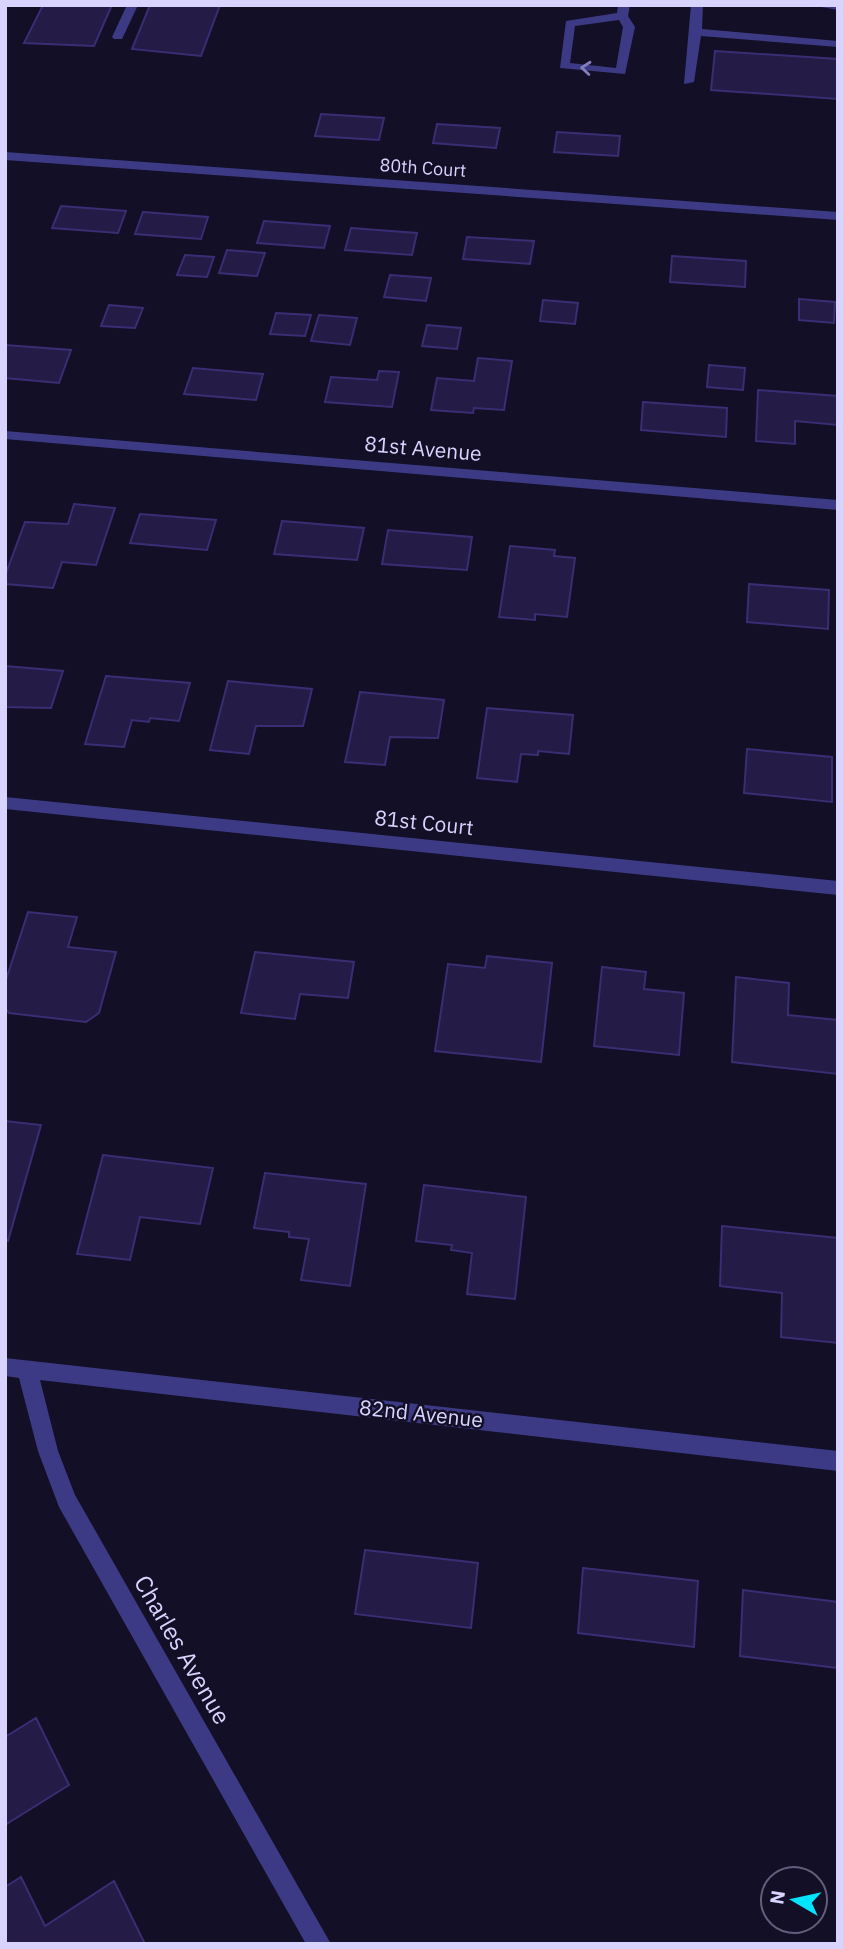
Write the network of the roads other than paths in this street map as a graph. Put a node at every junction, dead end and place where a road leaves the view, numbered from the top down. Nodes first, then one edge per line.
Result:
1 (133, 5) edge
2 (697, 5) edge
3 (816, 5) edge
4 (838, 7) edge
5 (623, 11) edge
6 (696, 32) junction
7 (118, 37) dead end
8 (838, 44) edge
9 (688, 82) dead end
10 (5, 156) edge
11 (838, 216) edge
12 (5, 435) edge
13 (838, 505) edge
14 (5, 803) edge
15 (838, 888) edge
16 (16, 1368) edge
17 (838, 1461) edge
18 (319, 1944) edge

1 - 7 street
2 - 6 street
3 - 4 street
5 -> 5 street
6 - 8 street
6 - 9 street
10 - 11 street, 80th Court
12 - 13 street, 81st Avenue
14 - 15 street, 81st Court
16 - 17 street, 82nd Avenue
16 - 18 street, Charles Avenue

